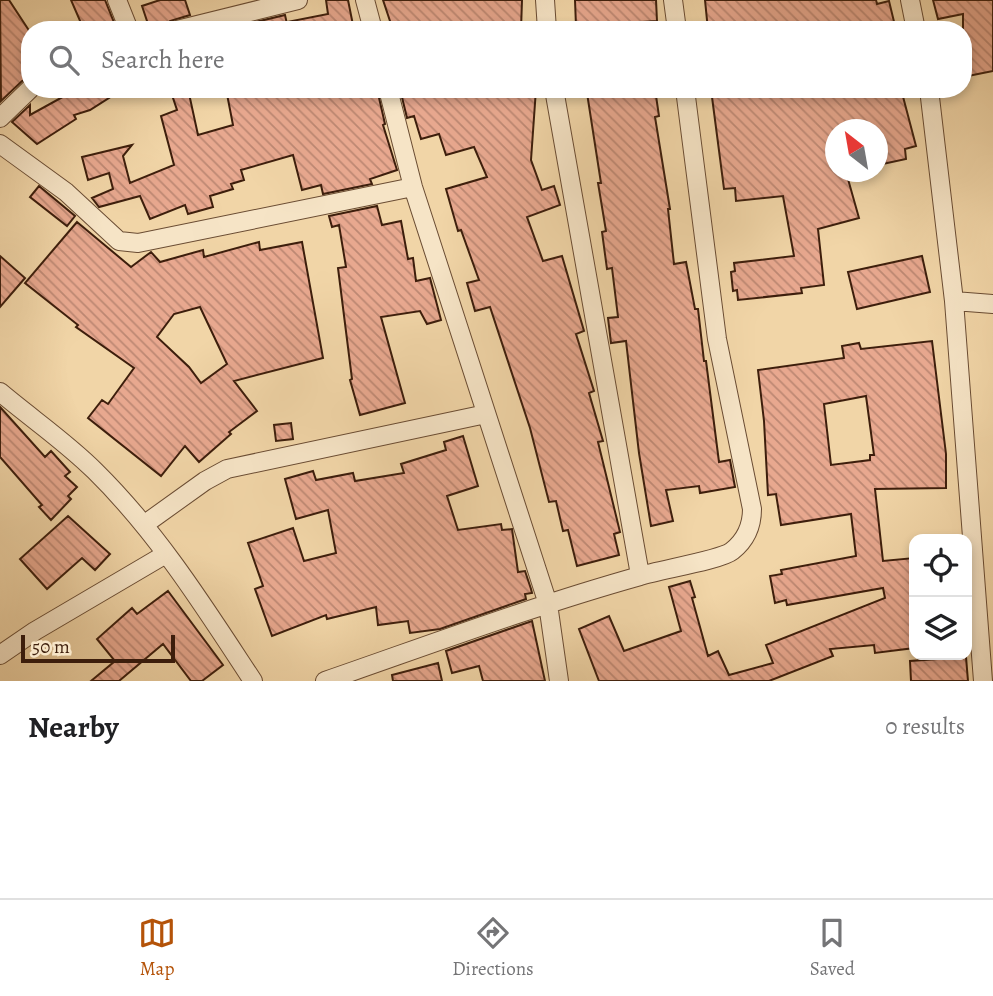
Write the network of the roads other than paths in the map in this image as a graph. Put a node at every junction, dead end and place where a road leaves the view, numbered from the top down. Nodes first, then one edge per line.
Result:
1 (117, 0) edge
2 (298, 0) edge
3 (365, 0) edge
4 (545, 0) edge
5 (673, 0) edge
6 (910, 0) edge
7 (125, 21) edge
8 (213, 21) edge
9 (371, 21) edge
10 (546, 21) edge
11 (676, 21) edge
12 (914, 21) edge
13 (21, 98) edge
14 (390, 98) edge
15 (556, 98) edge
16 (686, 98) edge
17 (930, 98) edge
18 (0, 118) edge
19 (0, 144) edge
20 (412, 187) junction
21 (954, 302) junction
22 (993, 304) edge
23 (0, 392) edge
24 (486, 414) junction
25 (145, 524) junction
26 (166, 554) junction
27 (640, 575) junction
28 (548, 604) junction
29 (0, 655) edge
30 (253, 681) edge
31 (324, 681) edge
32 (559, 681) edge
33 (983, 681) edge

1 - 7 street
2 - 8 street
3 - 9 street
4 - 10 street
5 - 11 street
6 - 12 street
13 - 18 street
14 - 20 street
15 - 27 street
16 - 27 street
17 - 21 street
19 - 20 street
20 - 24 street
21 - 22 street
21 - 33 street
23 - 25 street
24 - 25 street
24 - 28 street
25 - 26 street
26 - 29 street
26 - 30 street
27 - 28 street
28 - 31 street
28 - 32 street

